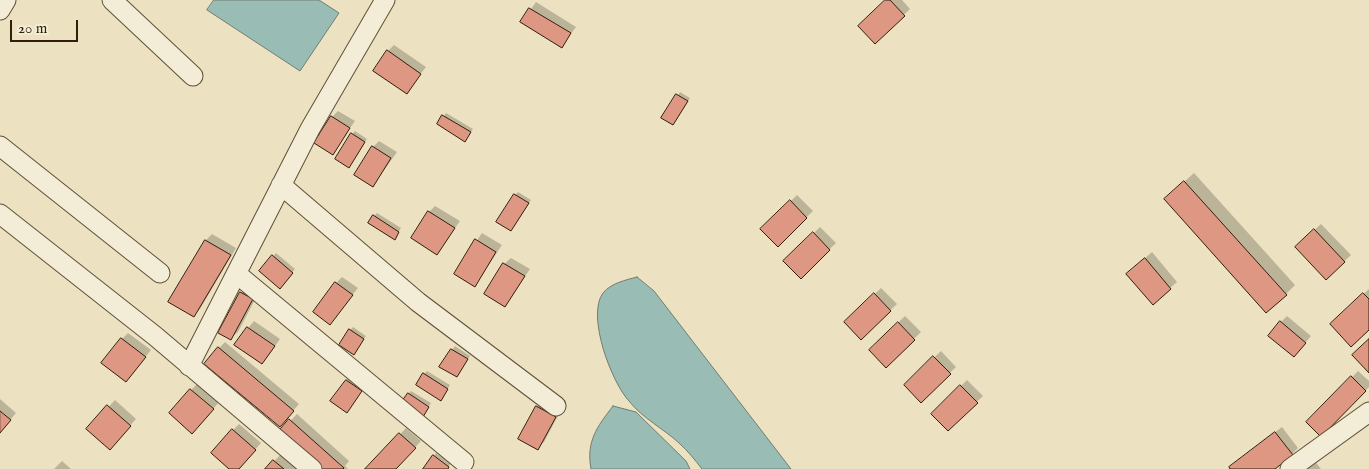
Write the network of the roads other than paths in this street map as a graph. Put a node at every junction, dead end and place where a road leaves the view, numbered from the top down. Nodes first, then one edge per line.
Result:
1 (6, 0) edge
2 (112, 0) edge
3 (385, 0) edge
4 (0, 10) edge
5 (193, 76) dead end
6 (0, 146) edge
7 (281, 185) junction
8 (0, 214) edge
9 (160, 273) dead end
10 (237, 274) junction
11 (189, 366) junction
12 (556, 406) dead end
13 (1369, 412) edge
14 (464, 462) dead end
15 (312, 469) edge
16 (1290, 469) edge

1 - 4 street
2 - 5 street
3 - 7 street
6 - 9 street
7 - 10 street
7 - 12 street
8 - 11 street
10 - 11 street
10 - 14 street
11 - 15 street
13 - 16 street

